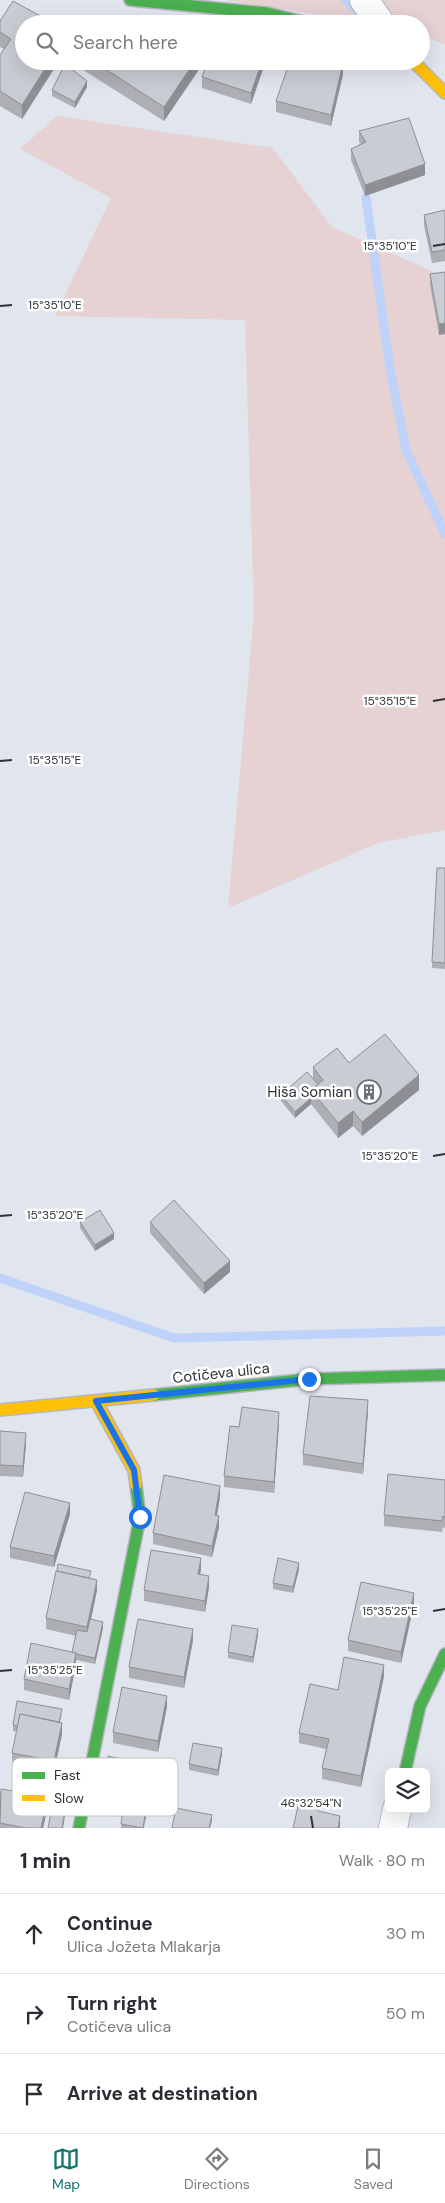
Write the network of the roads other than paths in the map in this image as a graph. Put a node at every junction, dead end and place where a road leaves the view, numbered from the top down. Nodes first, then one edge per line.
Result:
1 (130, 0) edge
2 (364, 0) edge
3 (274, 15) edge
4 (375, 15) edge
5 (422, 70) edge
6 (445, 93) edge
7 (445, 1375) edge
8 (96, 1401) junction
9 (0, 1410) edge
10 (445, 1654) edge
11 (93, 1758) edge
12 (406, 1768) edge
13 (396, 1813) edge
14 (393, 1828) edge

1 - 3 street
2 - 4 street
5 - 6 street
7 - 8 street, Cotičeva ulica
8 - 9 street, Cotičeva ulica
8 - 11 street
10 - 12 street
13 - 14 street

